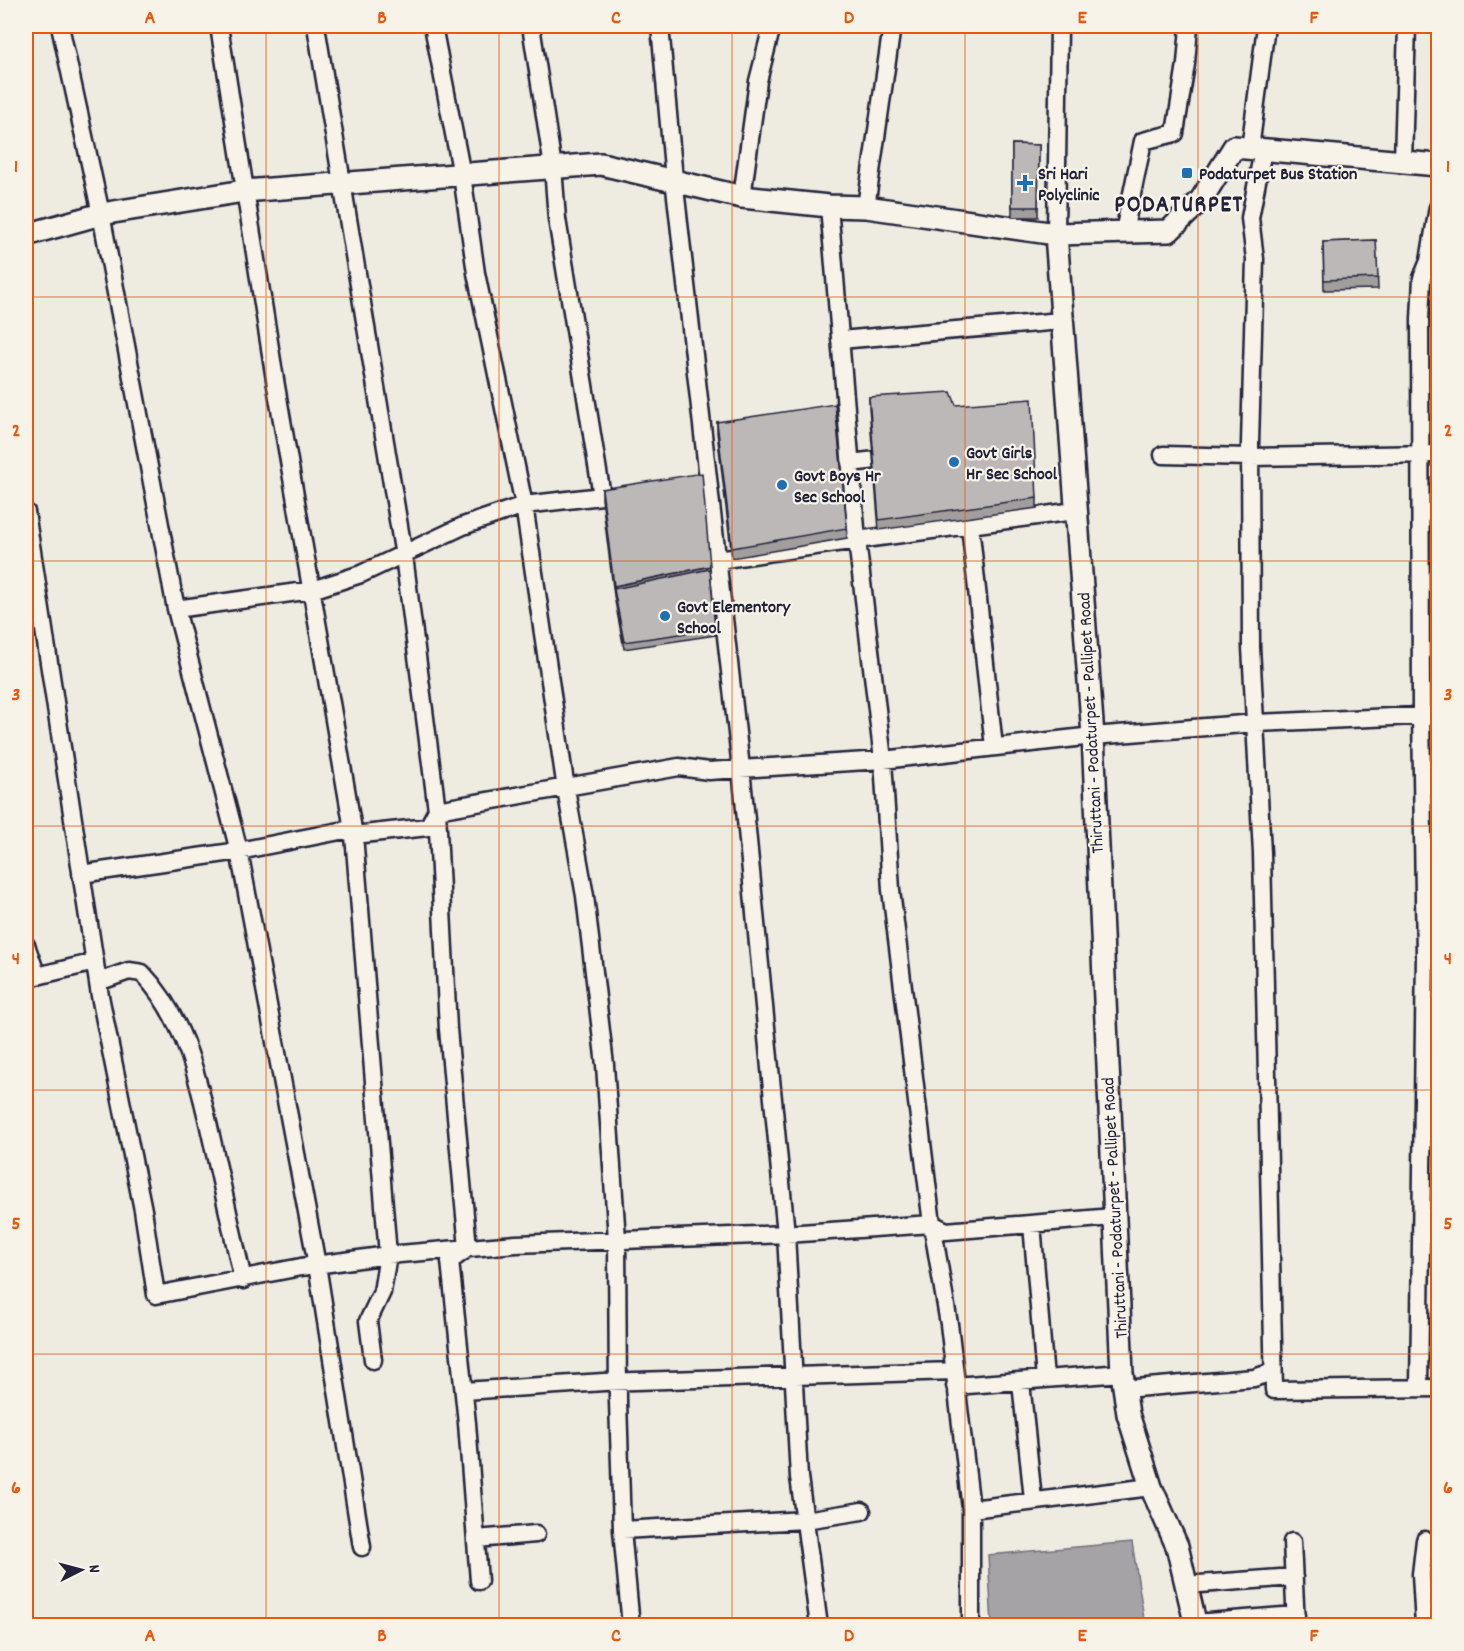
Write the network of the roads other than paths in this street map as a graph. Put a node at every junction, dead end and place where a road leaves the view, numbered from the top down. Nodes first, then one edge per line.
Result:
1 (60, 26) edge
2 (219, 26) edge
3 (316, 26) edge
4 (433, 26) edge
5 (531, 26) edge
6 (660, 26) edge
7 (772, 26) edge
8 (892, 26) edge
9 (1059, 26) edge
10 (1189, 26) edge
11 (1266, 26) edge
12 (1407, 26) edge
13 (1256, 149) junction
14 (1403, 160) junction
15 (1438, 165) edge
16 (553, 167) junction
17 (462, 175) junction
18 (674, 179) junction
19 (344, 183) junction
20 (244, 191) junction
21 (742, 197) junction
22 (829, 206) junction
23 (866, 207) junction
24 (1438, 207) edge
25 (101, 214) junction
26 (1124, 232) junction
27 (1056, 234) junction
28 (26, 235) edge
29 (1061, 321) junction
30 (840, 340) junction
31 (1420, 453) junction
32 (1438, 454) edge
33 (1163, 455) dead end
34 (910, 457) edge
35 (1250, 457) junction
36 (850, 463) junction
37 (524, 505) junction
38 (1075, 511) junction
39 (26, 512) edge
40 (970, 525) junction
41 (857, 540) junction
42 (404, 556) junction
43 (718, 560) junction
44 (30, 575) edge
45 (312, 590) junction
46 (176, 609) junction
47 (1421, 715) junction
48 (1438, 715) edge
49 (1256, 723) junction
50 (1093, 736) junction
51 (994, 747) junction
52 (883, 760) junction
53 (741, 768) junction
54 (566, 789) junction
55 (437, 810) junction
56 (354, 835) junction
57 (239, 851) junction
58 (81, 874) junction
59 (26, 945) edge
60 (94, 962) junction
61 (31, 978) edge
62 (98, 982) junction
63 (1113, 1217) junction
64 (932, 1224) junction
65 (1032, 1224) junction
66 (786, 1234) junction
67 (617, 1239) junction
68 (468, 1248) junction
69 (388, 1255) junction
70 (318, 1265) junction
71 (243, 1280) junction
72 (373, 1360) dead end
73 (1272, 1372) junction
74 (794, 1378) junction
75 (955, 1378) junction
76 (1045, 1379) junction
77 (1123, 1381) junction
78 (618, 1382) junction
79 (1021, 1382) junction
80 (1419, 1387) junction
81 (1438, 1388) edge
82 (464, 1391) junction
83 (1151, 1487) junction
84 (1033, 1500) junction
85 (971, 1509) junction
86 (862, 1511) dead end
87 (805, 1520) junction
88 (622, 1530) junction
89 (536, 1534) dead end
90 (476, 1539) junction
91 (1425, 1540) dead end
92 (1292, 1542) dead end
93 (362, 1547) dead end
94 (1294, 1577) junction
95 (479, 1581) dead end
96 (1186, 1585) junction
97 (1296, 1620) edge
98 (1196, 1624) edge
99 (631, 1626) edge
100 (819, 1626) edge
101 (971, 1626) edge
102 (1424, 1626) edge

1 - 25 street
2 - 20 street
3 - 19 street
4 - 17 street
5 - 16 street
6 - 18 street
7 - 21 street
8 - 23 street
9 - 27 street
10 - 26 street
11 - 13 street
12 - 14 street
13 - 14 main road
13 - 26 main road
13 - 35 street
14 - 15 main road
16 - 17 main road
16 - 18 main road
16 - 37 street
17 - 19 main road
17 - 37 street
18 - 21 main road
18 - 43 street
19 - 20 main road
19 - 42 street
20 - 25 main road
20 - 45 street
21 - 22 main road
22 - 23 main road
22 - 30 street
23 - 27 main road
24 - 31 street
25 - 28 main road
25 - 46 street
26 - 27 main road
27 - 29 main road, Thiruttani - Podaturpet - Pallipet Road
29 - 30 street
29 - 38 main road, Thiruttani - Podaturpet - Pallipet Road
30 - 36 street
31 - 32 street
31 - 35 street
31 - 47 street
33 - 35 street
34 - 36 street
35 - 49 street
36 - 41 street
37 - 42 street
37 - 54 street
38 - 40 street
38 - 50 main road, Thiruttani - Podaturpet - Pallipet Road
39 - 44 street
40 - 41 street
40 - 51 street
41 - 43 street
41 - 52 street
42 - 45 street
42 - 55 street
43 - 53 street
44 - 58 street
45 - 46 street
45 - 56 street
46 - 57 street
47 - 48 street
47 - 49 street
47 - 80 street
49 - 50 street
49 - 73 street
50 - 51 street
50 - 63 main road, Thiruttani - Podaturpet - Pallipet Road
51 - 52 street
52 - 53 street
52 - 64 street
53 - 54 street
53 - 66 street
54 - 55 street
54 - 67 street
55 - 56 street
55 - 68 street
56 - 57 street
56 - 69 street
57 - 58 street
57 - 70 street
58 - 60 street
59 - 61 street
60 - 61 street
60 - 62 street
62 - 71 street
62 - 71 street
63 - 65 street
63 - 77 main road, Thiruttani - Podaturpet - Pallipet Road
64 - 65 street
64 - 66 street
64 - 75 street
65 - 76 street
66 - 67 street
66 - 74 street
67 - 68 street
67 - 78 street
68 - 69 street
68 - 82 street
69 - 70 street
69 - 72 street
70 - 71 street
70 - 93 street
73 - 77 street
73 - 80 street
74 - 75 street
74 - 78 street
74 - 87 street
75 - 79 street
75 - 85 street
76 - 77 street
76 - 79 street
77 - 83 main road, Thiruttani - Podaturpet - Pallipet Road
78 - 82 street
78 - 88 street
79 - 84 street
80 - 81 street
82 - 90 street
83 - 84 street
83 - 96 main road, Thiruttani - Podaturpet - Pallipet Road
84 - 85 street
85 - 101 street
86 - 87 street
87 - 88 street
87 - 100 street
88 - 99 street
89 - 90 street
90 - 95 street
91 - 102 street
92 - 94 street
94 - 96 street
94 - 97 street
96 - 98 main road, Thiruttani - Podaturpet - Pallipet Road
97 - 98 street

